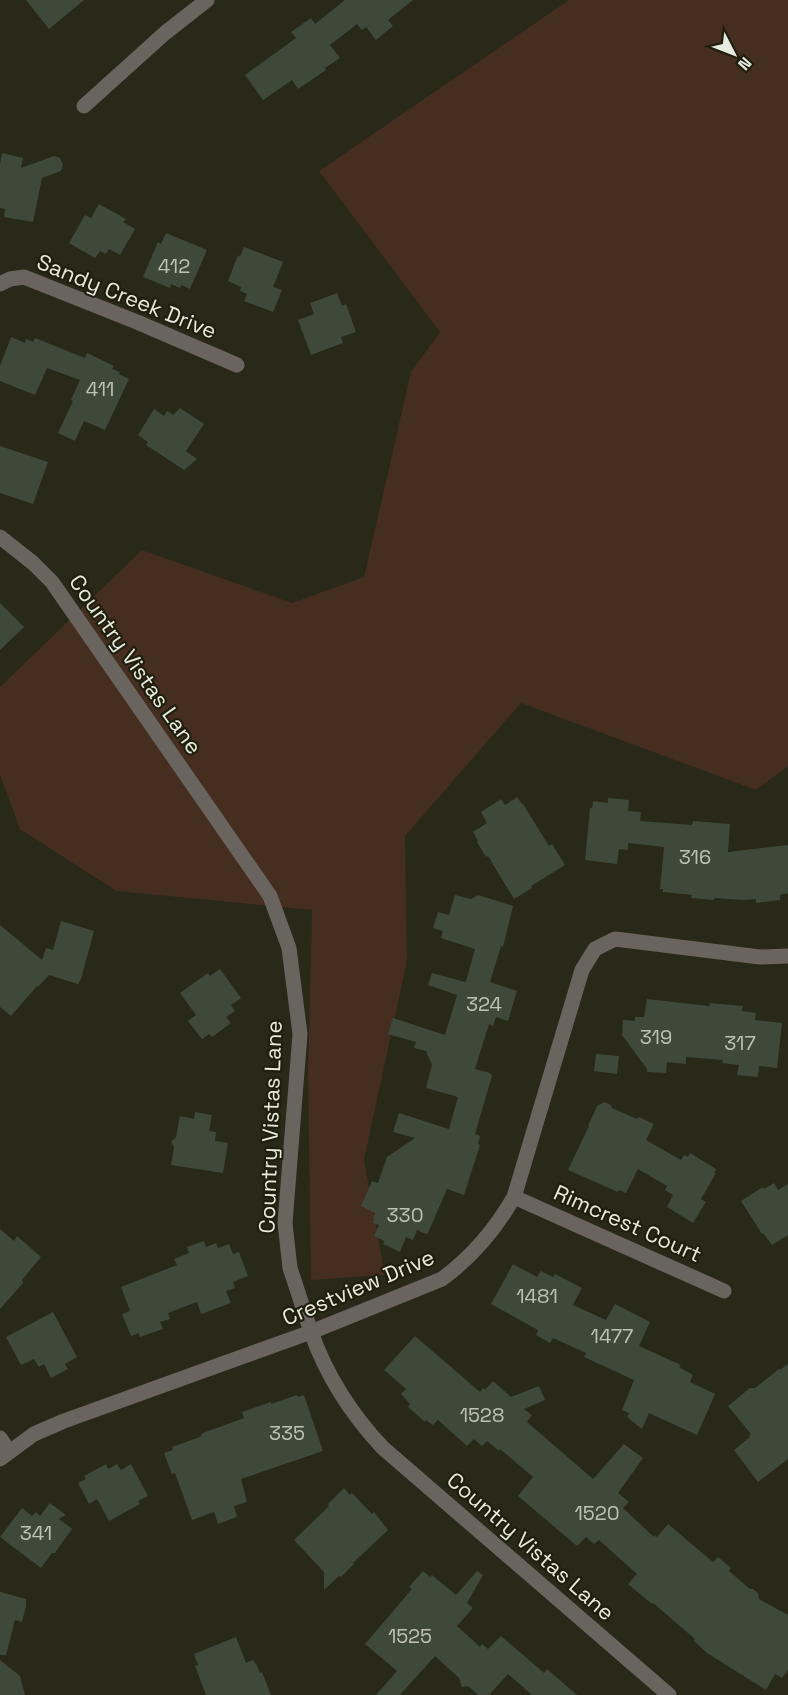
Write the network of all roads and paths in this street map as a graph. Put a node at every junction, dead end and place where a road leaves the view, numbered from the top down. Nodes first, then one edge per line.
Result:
1 (207, 0) edge
2 (84, 106) dead end
3 (0, 284) edge
4 (237, 364) dead end
5 (0, 537) edge
6 (788, 956) edge
7 (514, 1197) junction
8 (724, 1291) dead end
9 (311, 1332) junction
10 (0, 1438) edge
11 (4, 1455) edge
12 (669, 1695) edge

1 - 2 street
3 - 4 street, Sandy Creek Drive
5 - 9 street, Country Vistas Lane
6 - 7 street, Crestview Drive
7 - 8 street, Rimcrest Court
7 - 9 street, Crestview Drive
9 - 11 street, Crestview Drive
9 - 12 street, Country Vistas Lane
10 - 11 street

